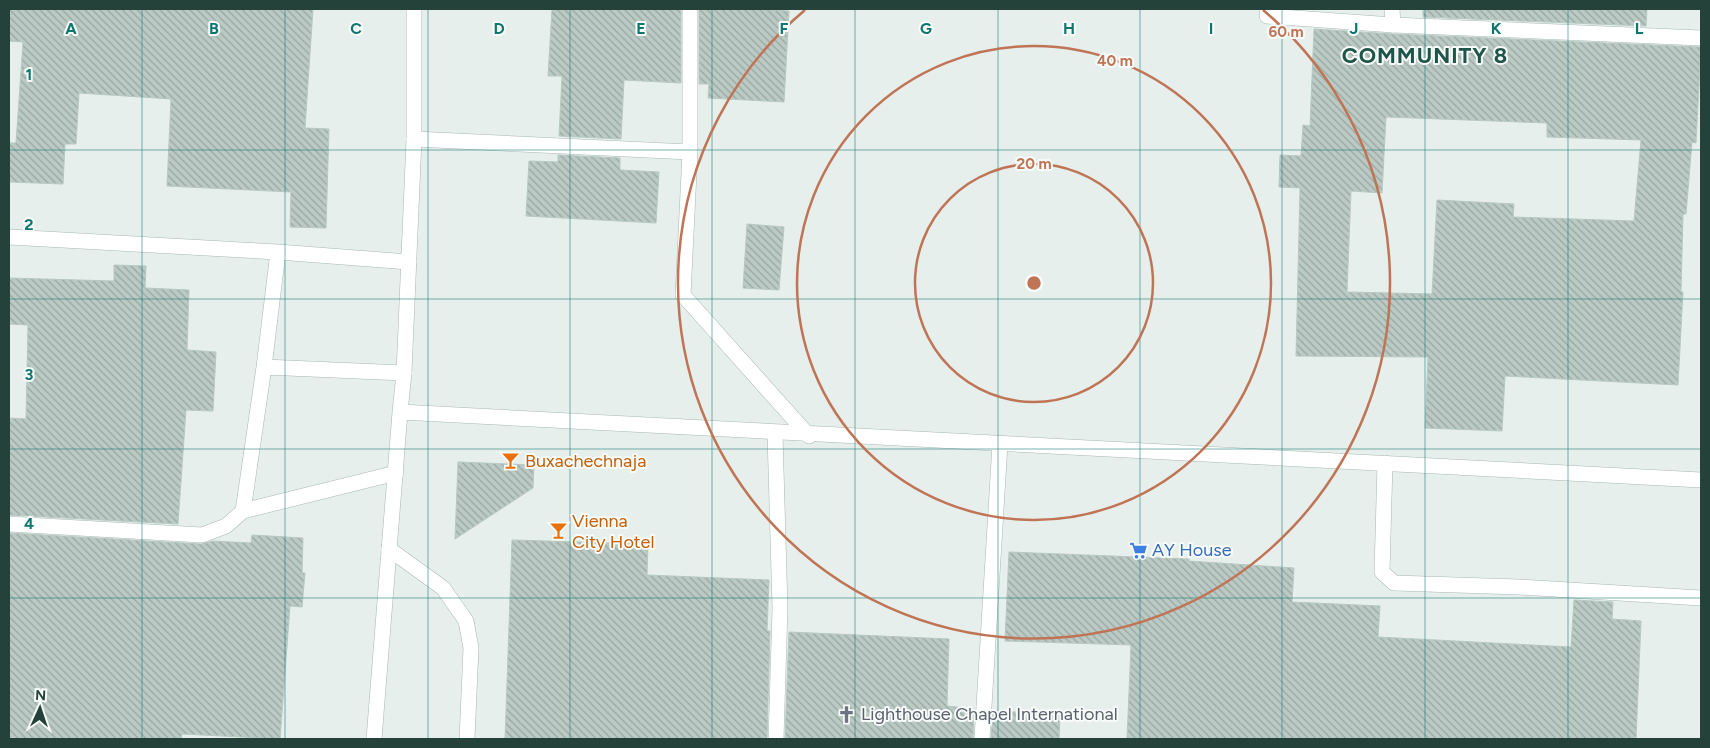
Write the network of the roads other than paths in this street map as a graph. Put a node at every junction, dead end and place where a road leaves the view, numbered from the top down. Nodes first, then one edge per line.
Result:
1 (414, 9) edge
2 (690, 9) edge
3 (1268, 9) edge
4 (1392, 9) edge
5 (1392, 25) junction
6 (1701, 38) edge
7 (414, 139) junction
8 (690, 152) junction
9 (9, 237) edge
10 (278, 252) junction
11 (410, 262) junction
12 (264, 366) junction
13 (404, 373) junction
14 (400, 412) junction
15 (775, 434) junction
16 (809, 436) junction
17 (1000, 444) junction
18 (1385, 463) junction
19 (396, 473) junction
20 (1701, 480) edge
21 (243, 511) junction
22 (9, 524) edge
23 (388, 549) junction
24 (1701, 598) edge
25 (374, 739) edge
26 (467, 739) edge
27 (776, 739) edge
28 (982, 739) edge

1 - 7 street
2 - 8 street
3 - 5 street
4 - 5 street
5 - 6 street
7 - 8 street
7 - 11 street
8 - 16 street
9 - 10 street
10 - 11 street
10 - 12 street
11 - 13 street
12 - 13 street
12 - 21 street
13 - 14 street
14 - 15 street
14 - 19 street
15 - 16 street
15 - 27 street
16 - 17 street
17 - 18 street
17 - 28 street
18 - 20 street
18 - 24 street
19 - 21 street
19 - 23 street
21 - 22 street
23 - 25 street
23 - 26 street

